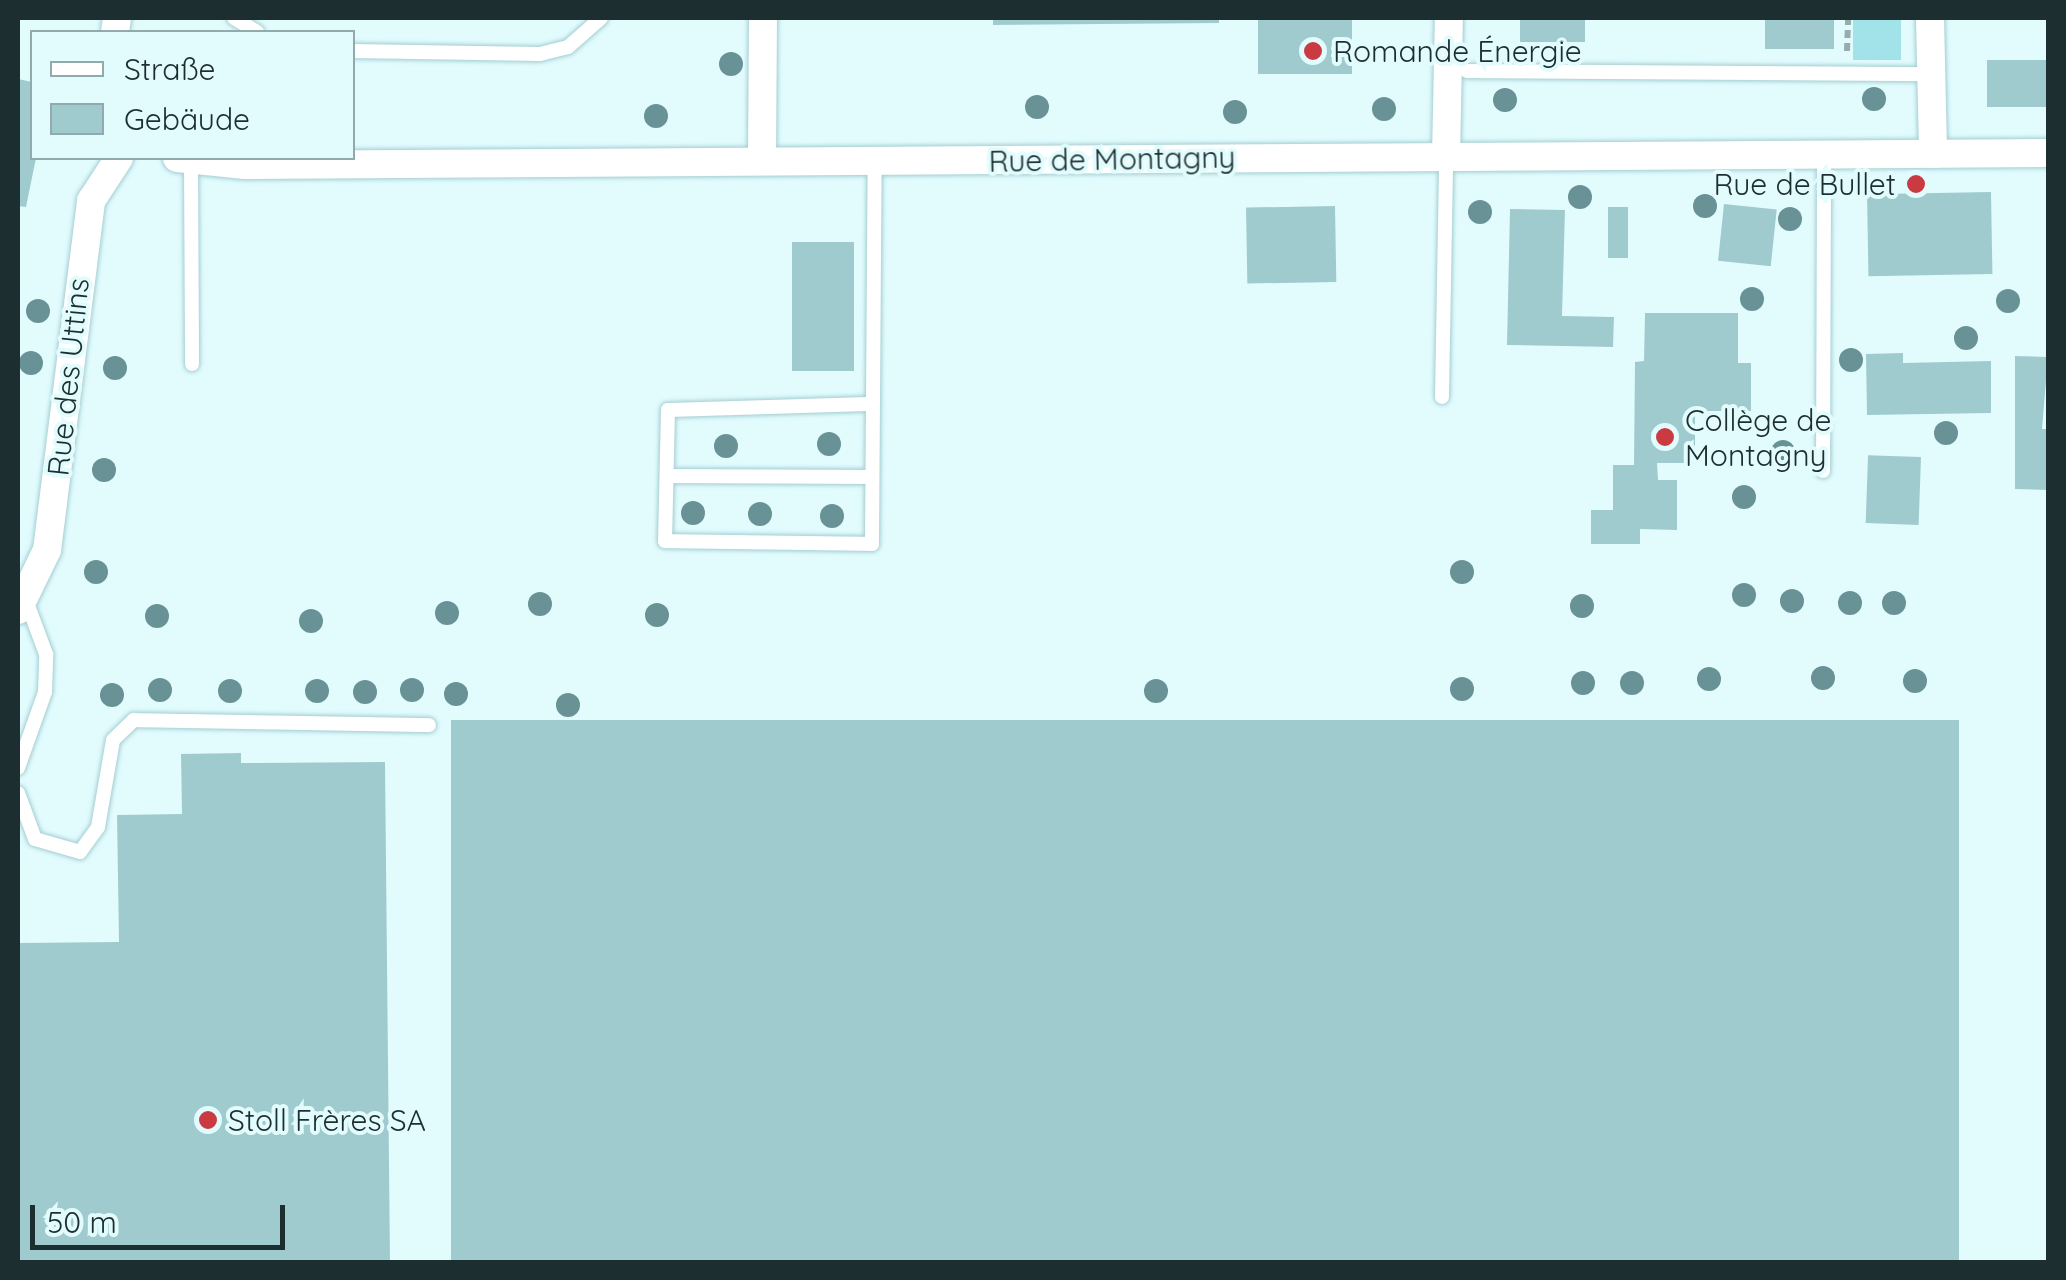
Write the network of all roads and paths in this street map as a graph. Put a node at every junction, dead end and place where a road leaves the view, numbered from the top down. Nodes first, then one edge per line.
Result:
1 (601, 18) edge
2 (763, 18) edge
3 (1449, 18) edge
4 (1848, 18) edge
5 (1930, 18) edge
6 (355, 51) edge
7 (1467, 71) dead end
8 (1847, 74) junction
9 (1930, 74) junction
10 (1933, 154) junction
11 (2048, 154) edge
12 (1824, 155) junction
13 (1446, 156) junction
14 (119, 160) edge
15 (184, 160) edge
16 (355, 160) edge
17 (762, 161) junction
18 (874, 161) junction
19 (192, 364) dead end
20 (1442, 397) dead end
21 (869, 404) junction
22 (1823, 472) dead end
23 (668, 476) junction
24 (872, 477) junction
25 (22, 606) edge
26 (429, 725) dead end
27 (18, 768) edge
28 (18, 793) edge

1 - 6 lane
2 - 17 street
3 - 13 street
4 - 8 path
5 - 9 street
7 - 8 lane
8 - 9 lane
9 - 10 street
10 - 11 street, Rue de Montagny
10 - 12 street, Rue de Montagny
12 - 13 street, Rue de Montagny
12 - 22 lane
13 - 18 street, Rue de Montagny
13 - 20 lane
14 - 25 street, Rue des Uttins
15 - 19 lane
16 - 17 street, Rue de Montagny
17 - 18 street, Rue de Montagny
18 - 21 lane
21 - 23 lane
21 - 24 lane
23 - 24 lane
23 - 24 lane
25 - 27 lane
26 - 28 lane

